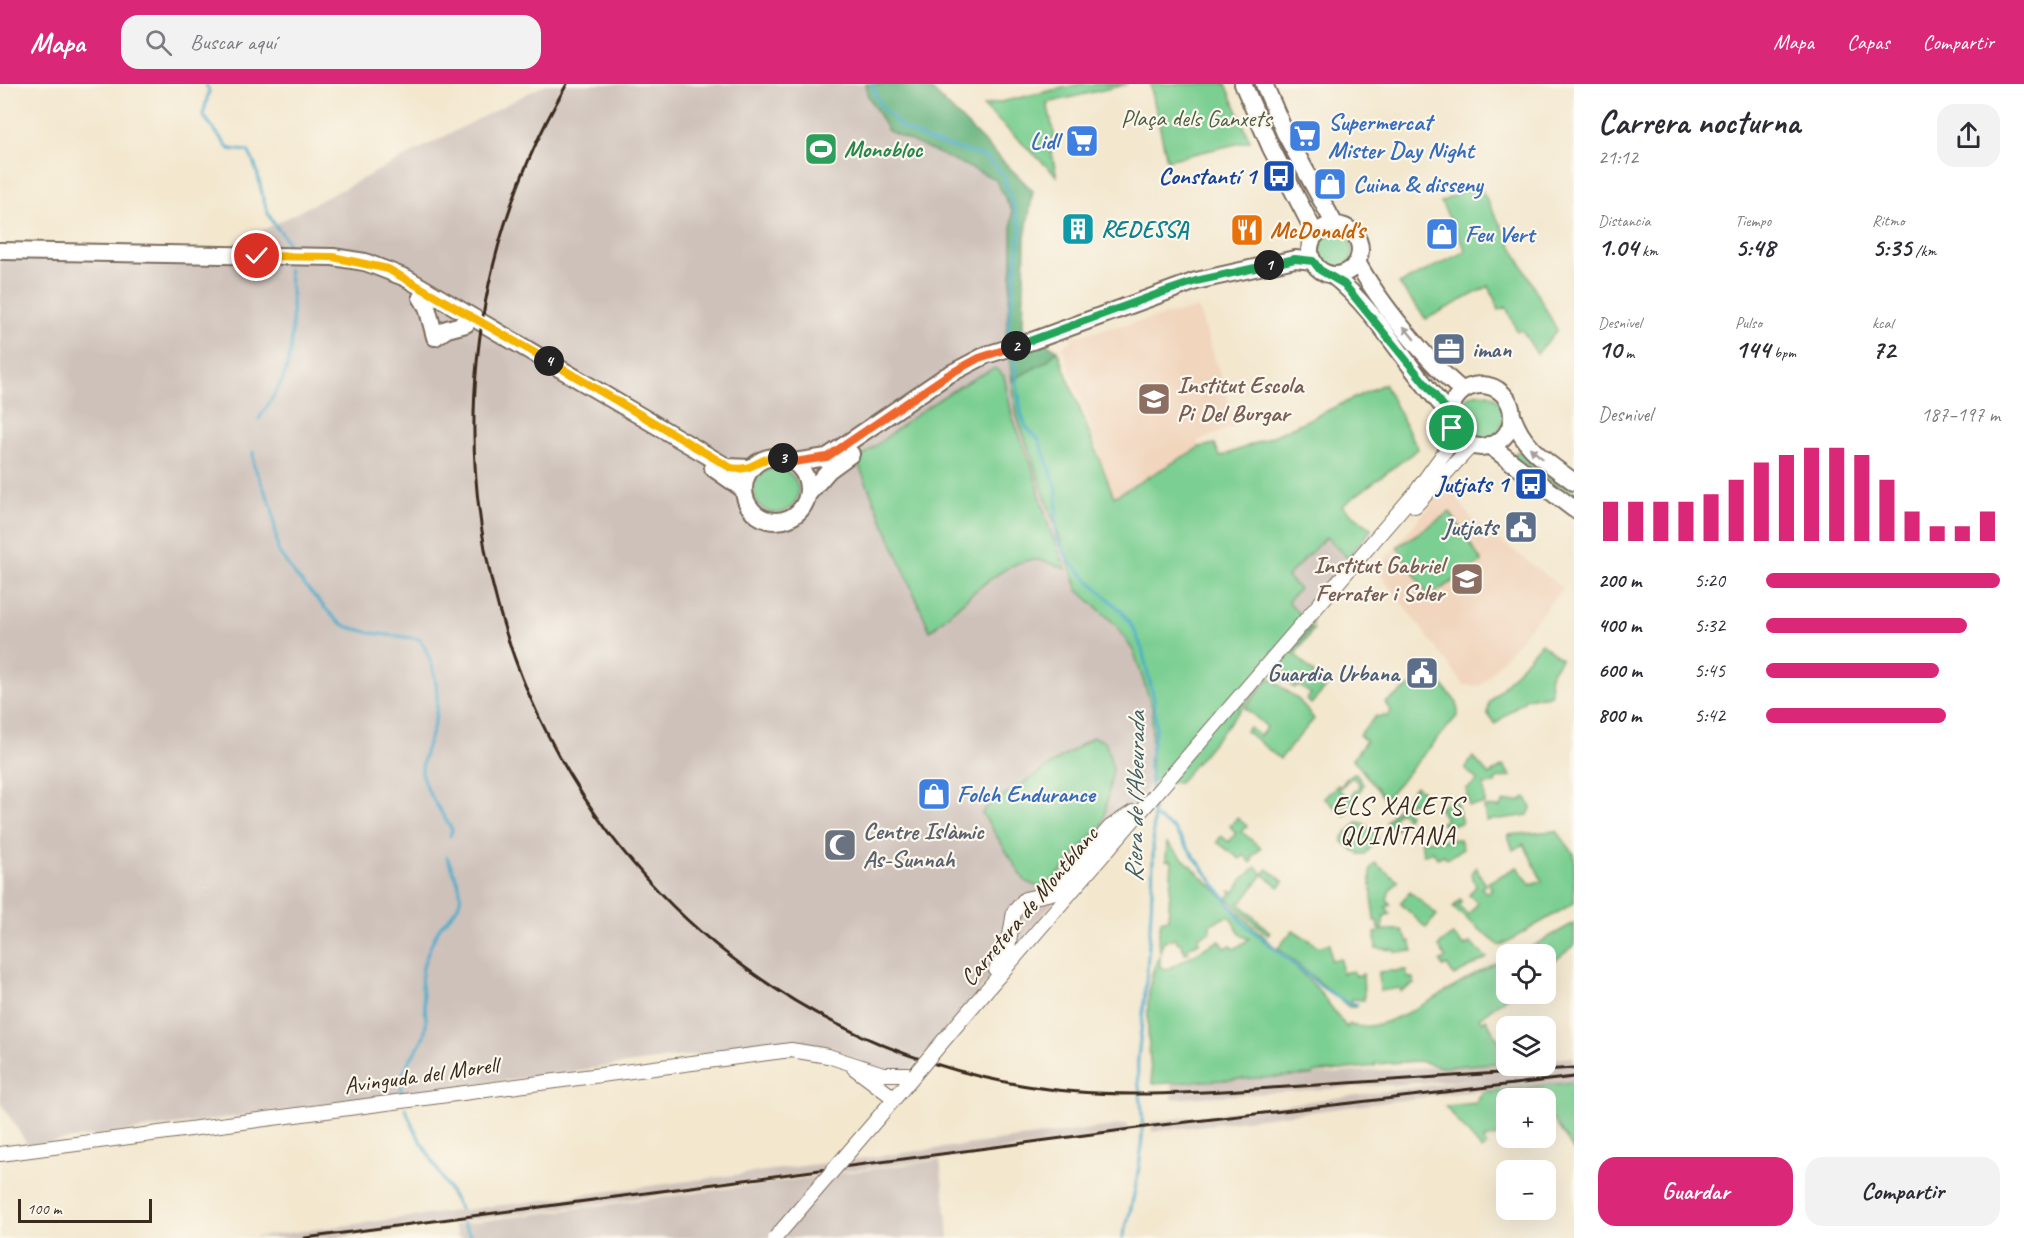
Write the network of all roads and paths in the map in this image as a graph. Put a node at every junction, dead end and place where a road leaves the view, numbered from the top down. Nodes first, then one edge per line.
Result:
1 (1243, 84) edge
2 (1264, 84) edge
3 (1335, 225) junction
4 (1313, 247) junction
5 (0, 251) edge
6 (24, 252) junction
7 (327, 258) junction
8 (1357, 262) junction
9 (0, 263) edge
10 (388, 269) junction
11 (1332, 275) junction
12 (421, 297) junction
13 (447, 310) junction
14 (466, 324) junction
15 (435, 337) junction
16 (1032, 341) junction
17 (979, 358) junction
18 (545, 359) junction
19 (571, 374) junction
20 (1463, 391) junction
21 (918, 408) junction
22 (1512, 415) junction
23 (1451, 421) junction
24 (638, 423) junction
25 (1480, 445) junction
26 (711, 457) junction
27 (837, 457) junction
28 (794, 462) junction
29 (751, 468) junction
30 (1574, 482) edge
31 (743, 489) junction
32 (808, 494) junction
33 (1574, 509) edge
34 (1360, 555) junction
35 (1144, 805) junction
36 (984, 993) junction
37 (915, 1074) junction
38 (878, 1079) junction
39 (896, 1096) junction
40 (878, 1118) junction
41 (0, 1154) edge
42 (775, 1238) edge

1 - 4 main road
2 - 3 main road
3 - 4 main road
3 - 8 main road
4 - 11 main road
4 - 16 main road
5 - 6 main road
6 - 7 main road
6 - 9 main road
7 - 10 main road
7 - 12 main road
8 - 11 main road
20 -> 8 main road
10 - 13 main road
10 - 18 main road
11 - 23 main road
12 - 13 main road
12 - 15 main road
13 - 14 main road
13 - 15 main road
13 - 18 main road
14 - 15 main road
14 - 24 main road
16 - 17 main road
16 - 21 main road
17 - 21 main road
17 - 27 main road
18 - 19 main road
19 - 24 main road
19 - 26 main road
20 - 22 main road
20 - 23 main road
21 - 27 main road
22 - 25 main road
30 -> 22 main road
23 - 25 main road
23 - 34 street
24 - 26 main road
24 - 31 main road
25 - 33 main road
25 - 34 street
26 - 29 main road
27 - 28 main road
27 - 32 main road
28 - 29 main road
28 - 32 main road
29 - 31 main road
31 - 32 main road
34 - 35 street, Carretera de Montblanc
35 - 36 street, Carretera de Montblanc
35 - 36 street
36 - 37 street, Carretera de Montblanc, bridge
37 - 38 street
37 - 39 street, Carretera de Montblanc
38 - 39 street, Avinguda del Morell
38 - 40 street
38 - 41 street, Avinguda del Morell
39 - 40 street, Carretera de Montblanc
40 - 42 street, Carretera de Montblanc, bridge

